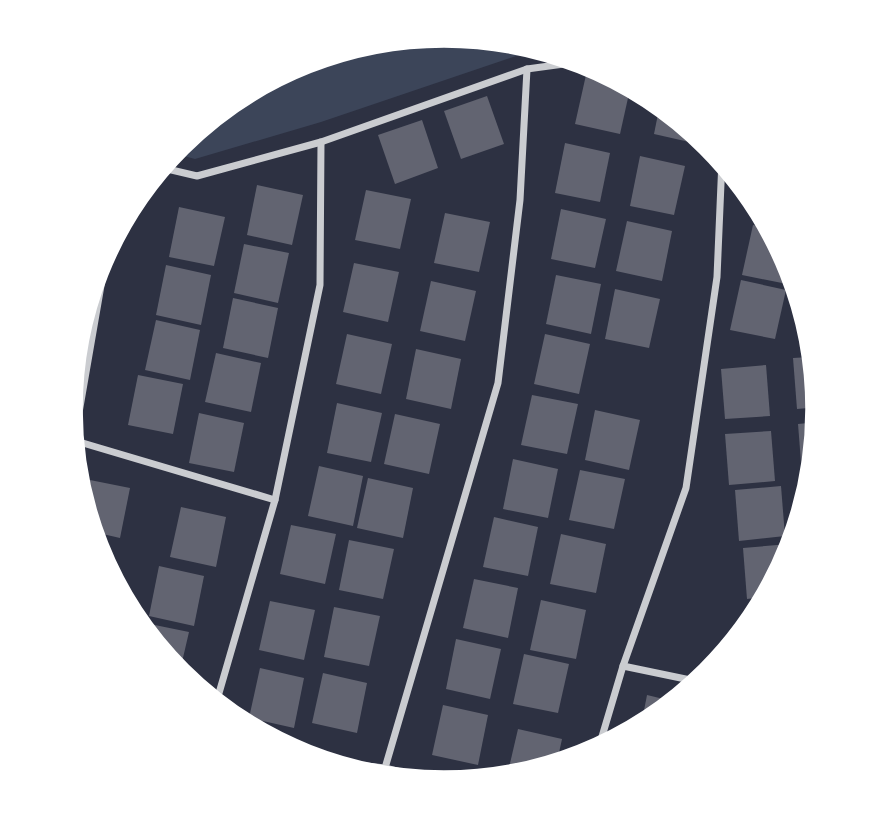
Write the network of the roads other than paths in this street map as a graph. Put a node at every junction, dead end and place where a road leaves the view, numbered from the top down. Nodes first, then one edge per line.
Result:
1 (560, 64) edge
2 (527, 69) junction
3 (321, 142) junction
4 (171, 170) edge
5 (721, 173) edge
6 (98, 300) edge
7 (81, 399) edge
8 (83, 443) edge
9 (275, 500) junction
10 (623, 666) junction
11 (688, 679) edge
12 (220, 694) edge
13 (602, 737) edge
14 (385, 768) edge

1 - 2 street
2 - 3 street
2 - 14 street
3 - 4 street
3 - 9 street
5 - 10 street
6 - 7 street
8 - 9 street
9 - 12 street
10 - 11 street
10 - 13 street

